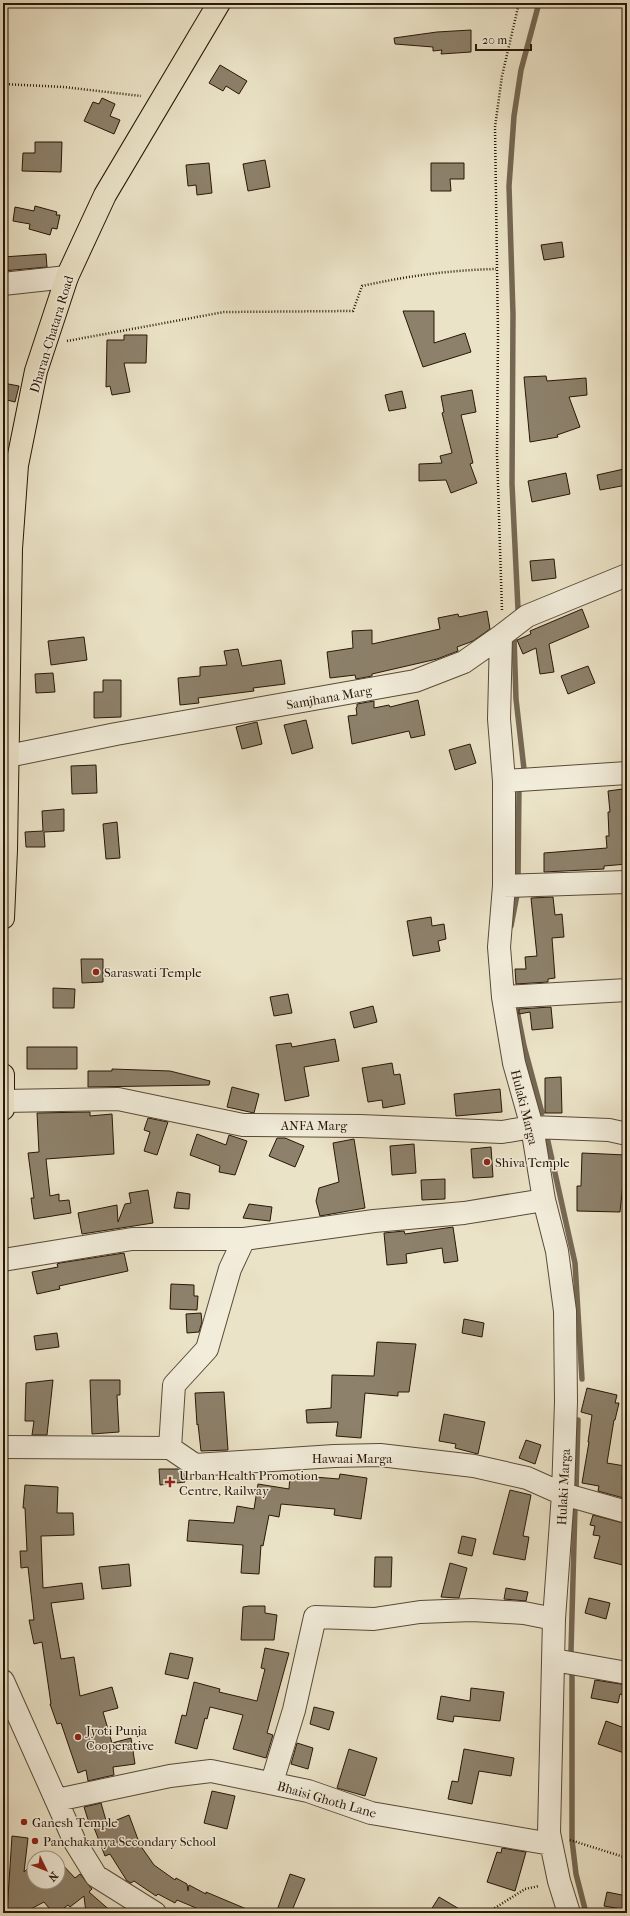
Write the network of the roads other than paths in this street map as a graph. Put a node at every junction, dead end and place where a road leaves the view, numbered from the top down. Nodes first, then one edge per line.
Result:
1 (219, 3) edge
2 (67, 277) junction
3 (3, 284) edge
4 (627, 575) edge
5 (501, 636) junction
6 (6, 641) edge
7 (8, 756) junction
8 (627, 773) edge
9 (504, 781) junction
10 (627, 882) edge
11 (504, 886) junction
12 (3, 918) edge
13 (627, 990) edge
14 (503, 997) junction
15 (3, 1075) edge
16 (3, 1101) edge
17 (3, 1109) edge
18 (532, 1127) junction
19 (627, 1134) edge
20 (544, 1200) junction
21 (244, 1239) junction
22 (3, 1260) edge
23 (3, 1447) edge
24 (170, 1448) junction
25 (563, 1494) junction
26 (627, 1512) edge
27 (554, 1619) junction
28 (554, 1660) junction
29 (627, 1673) edge
30 (3, 1681) edge
31 (272, 1782) junction
32 (57, 1800) junction
33 (550, 1838) junction
34 (155, 1913) edge
35 (569, 1913) edge

1 - 2 main road, Dharan-Chatara Road
2 - 3 street
2 - 6 main road, Dharan-Chatara Road
4 - 5 street, Samjhana Marg
5 - 7 street, Samjhana Marg
5 - 9 street, Hulaki Marga
6 - 7 main road, Dharan-Chatara Road
7 - 12 main road, Dharan-Chatara Road
8 - 9 street
9 - 11 street, Hulaki Marga
10 - 11 street
11 - 14 street, Hulaki Marga
13 - 14 street
14 - 18 street, Hulaki Marga
15 - 16 main road
16 - 17 main road
16 - 18 street, ANFA Marg
18 - 19 street, ANFA Marg
18 - 20 street, Hulaki Marga
20 - 21 street
20 - 25 street, Hulaki Marga
21 - 22 street
21 - 24 street
23 - 24 street
24 - 25 street, Hawaai Marga
25 - 26 street, Hawaai Marga
25 - 27 street, Hulaki Marga
27 - 28 street, Hulaki Marga
27 - 31 street
28 - 29 street
28 - 33 street, Hulaki Marga
30 - 32 street
31 - 32 street, Bhaisi Ghoth Lane
31 - 33 street, Bhaisi Ghoth Lane
32 - 34 street
33 - 35 street, Hulaki Marga

